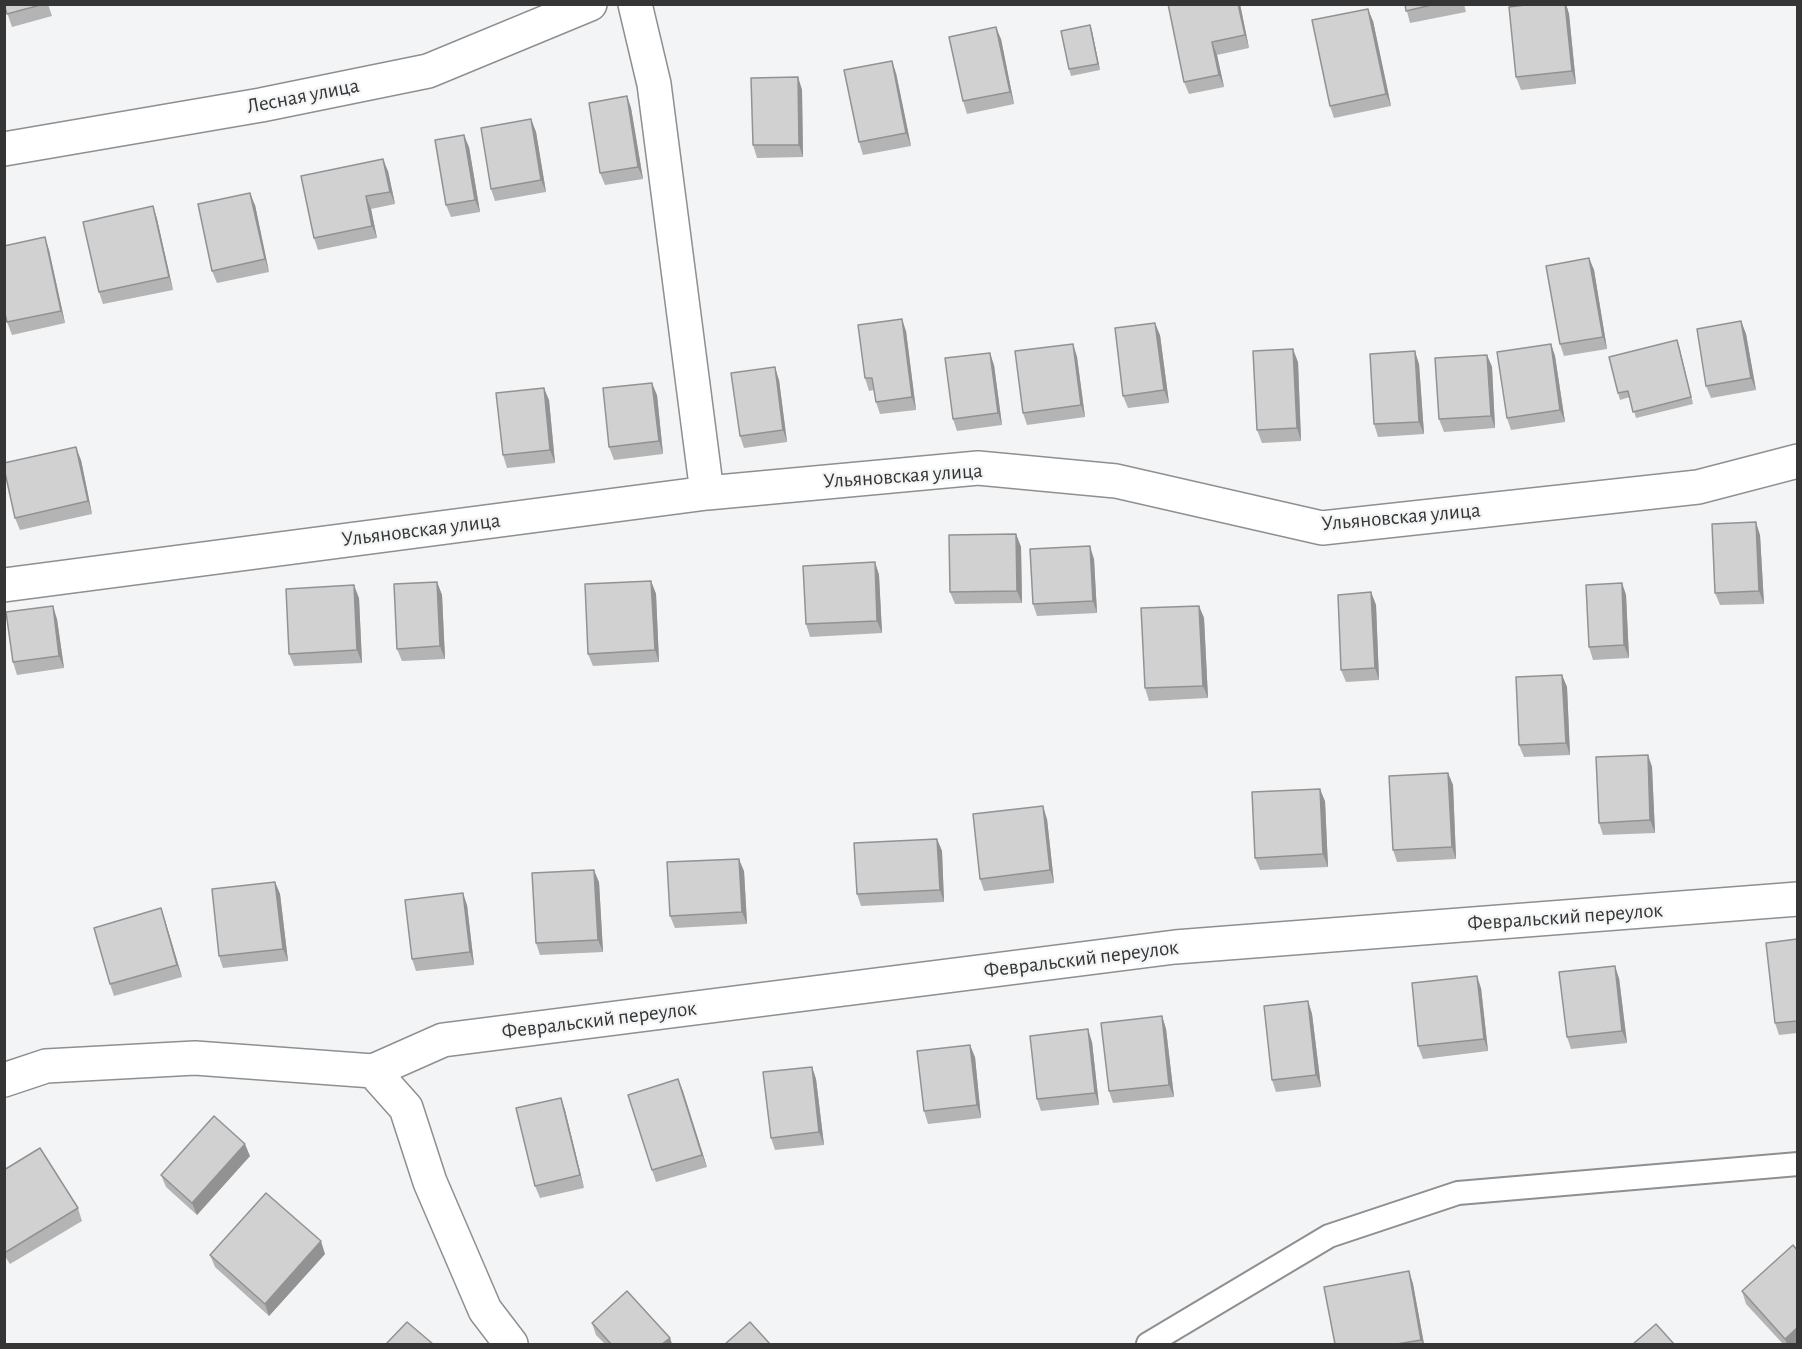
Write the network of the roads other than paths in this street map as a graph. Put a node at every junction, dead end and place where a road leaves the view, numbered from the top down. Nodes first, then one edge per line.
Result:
1 (590, 4) edge
2 (635, 4) edge
3 (4, 149) edge
4 (1797, 461) edge
5 (707, 493) junction
6 (4, 585) edge
7 (1797, 899) edge
8 (373, 1071) junction
9 (4, 1080) edge
10 (1797, 1164) edge
11 (511, 1344) edge
12 (1148, 1344) edge

1 - 3 street, Лесная улица
2 - 5 street
4 - 5 street, Ульяновская улица
5 - 6 street, Ульяновская улица
7 - 8 street, Февральский переулок
8 - 9 street
8 - 11 street
10 - 12 lane

